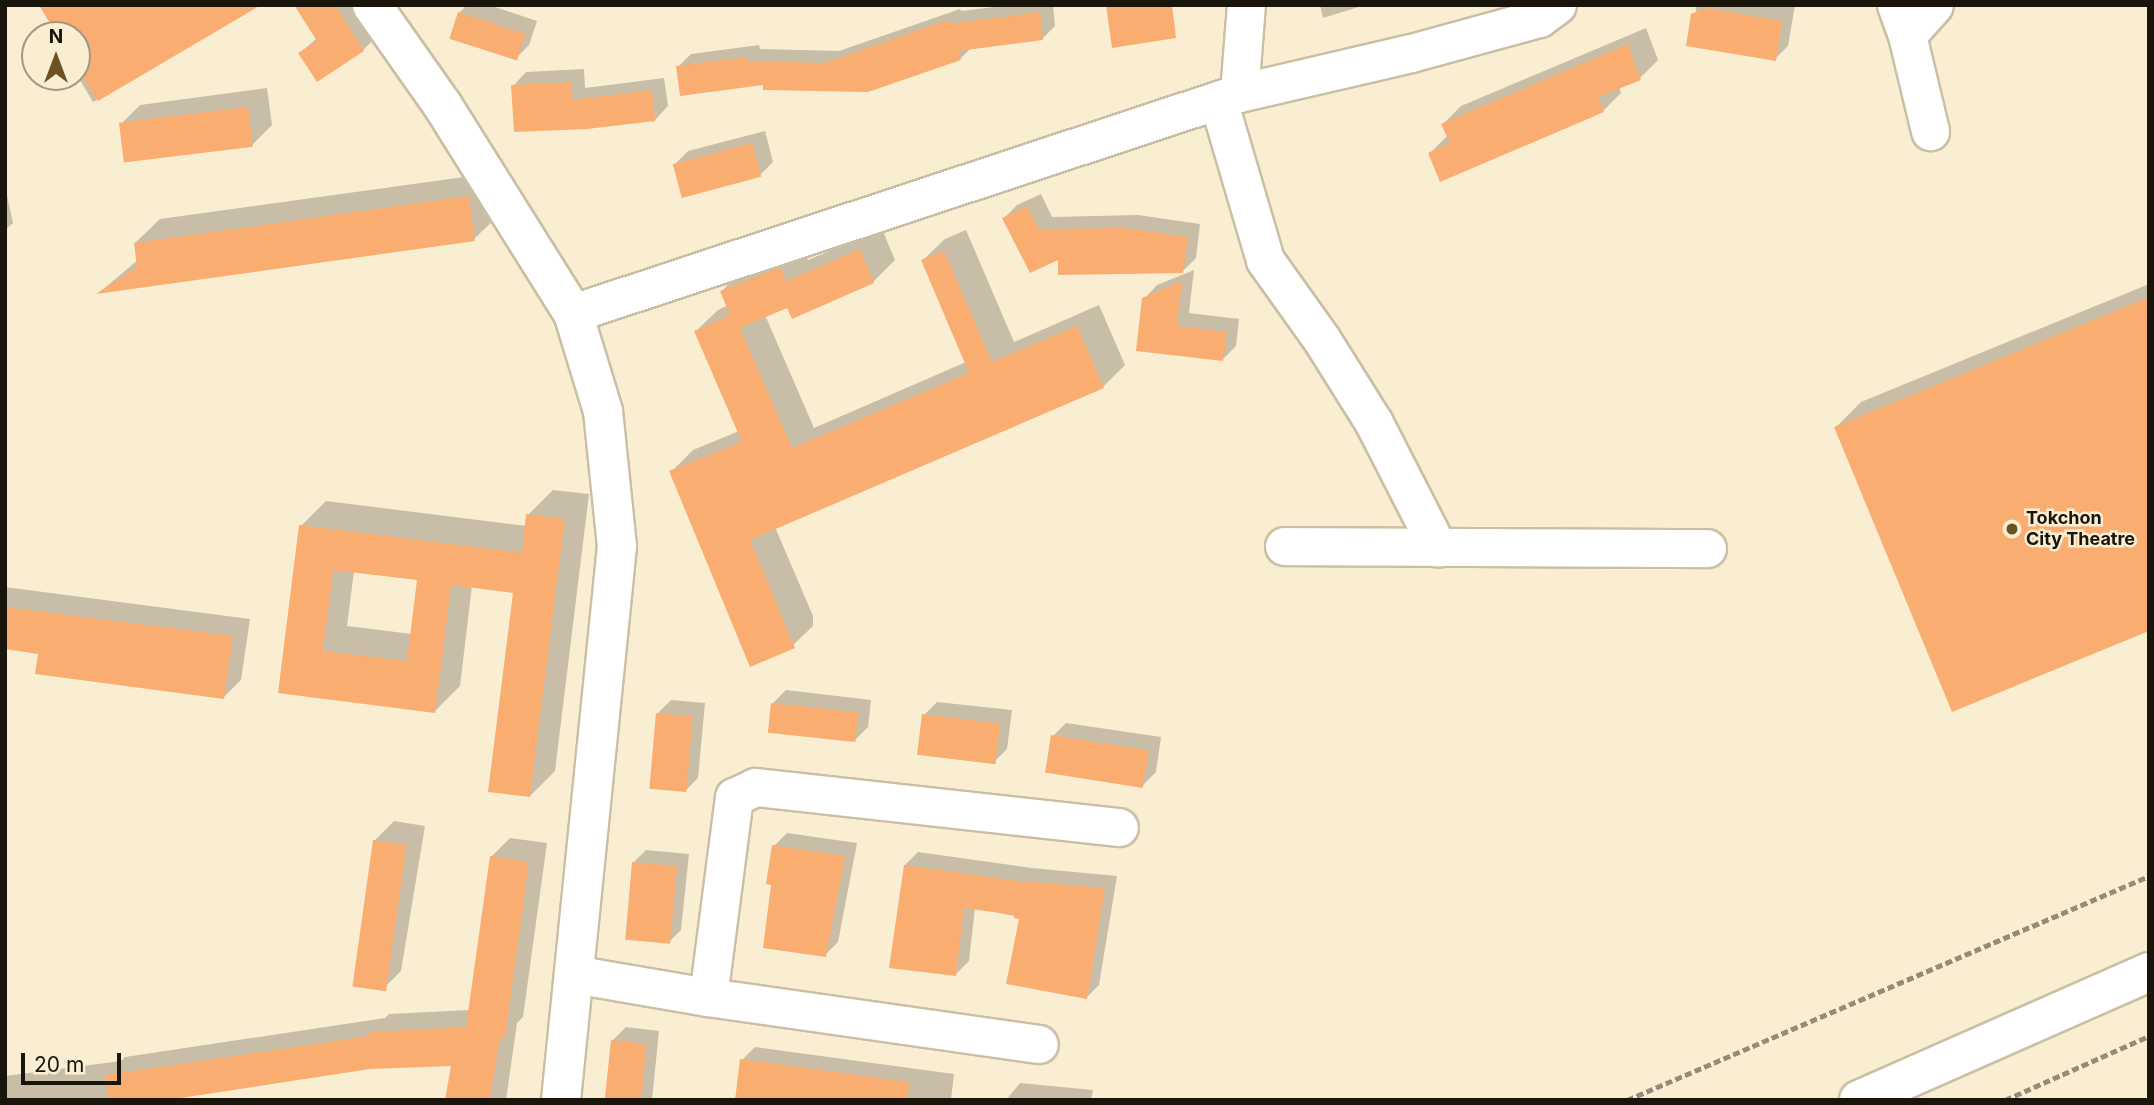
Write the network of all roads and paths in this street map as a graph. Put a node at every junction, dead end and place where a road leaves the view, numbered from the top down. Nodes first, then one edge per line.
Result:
1 (372, 5) edge
2 (1246, 5) edge
3 (1557, 5) edge
4 (1934, 5) edge
5 (1902, 20) edge
6 (1228, 97) junction
7 (1930, 131) dead end
8 (573, 313) junction
9 (1284, 546) dead end
10 (1438, 548) junction
11 (1707, 548) dead end
12 (1119, 827) dead end
13 (2149, 876) edge
14 (2149, 972) edge
15 (573, 974) junction
16 (708, 997) junction
17 (2149, 1036) edge
18 (1039, 1044) dead end
19 (561, 1100) edge
20 (1627, 1100) edge
21 (1859, 1100) edge
22 (2005, 1100) edge

1 - 8 street
2 - 6 street
3 - 6 street
4 - 5 street
5 - 7 street
6 - 8 street
6 - 10 street
8 - 15 street
9 - 10 street
10 - 11 street
12 - 16 street
13 - 20 path
14 - 21 street
15 - 16 street
15 - 19 street
16 - 18 street
17 - 22 path

